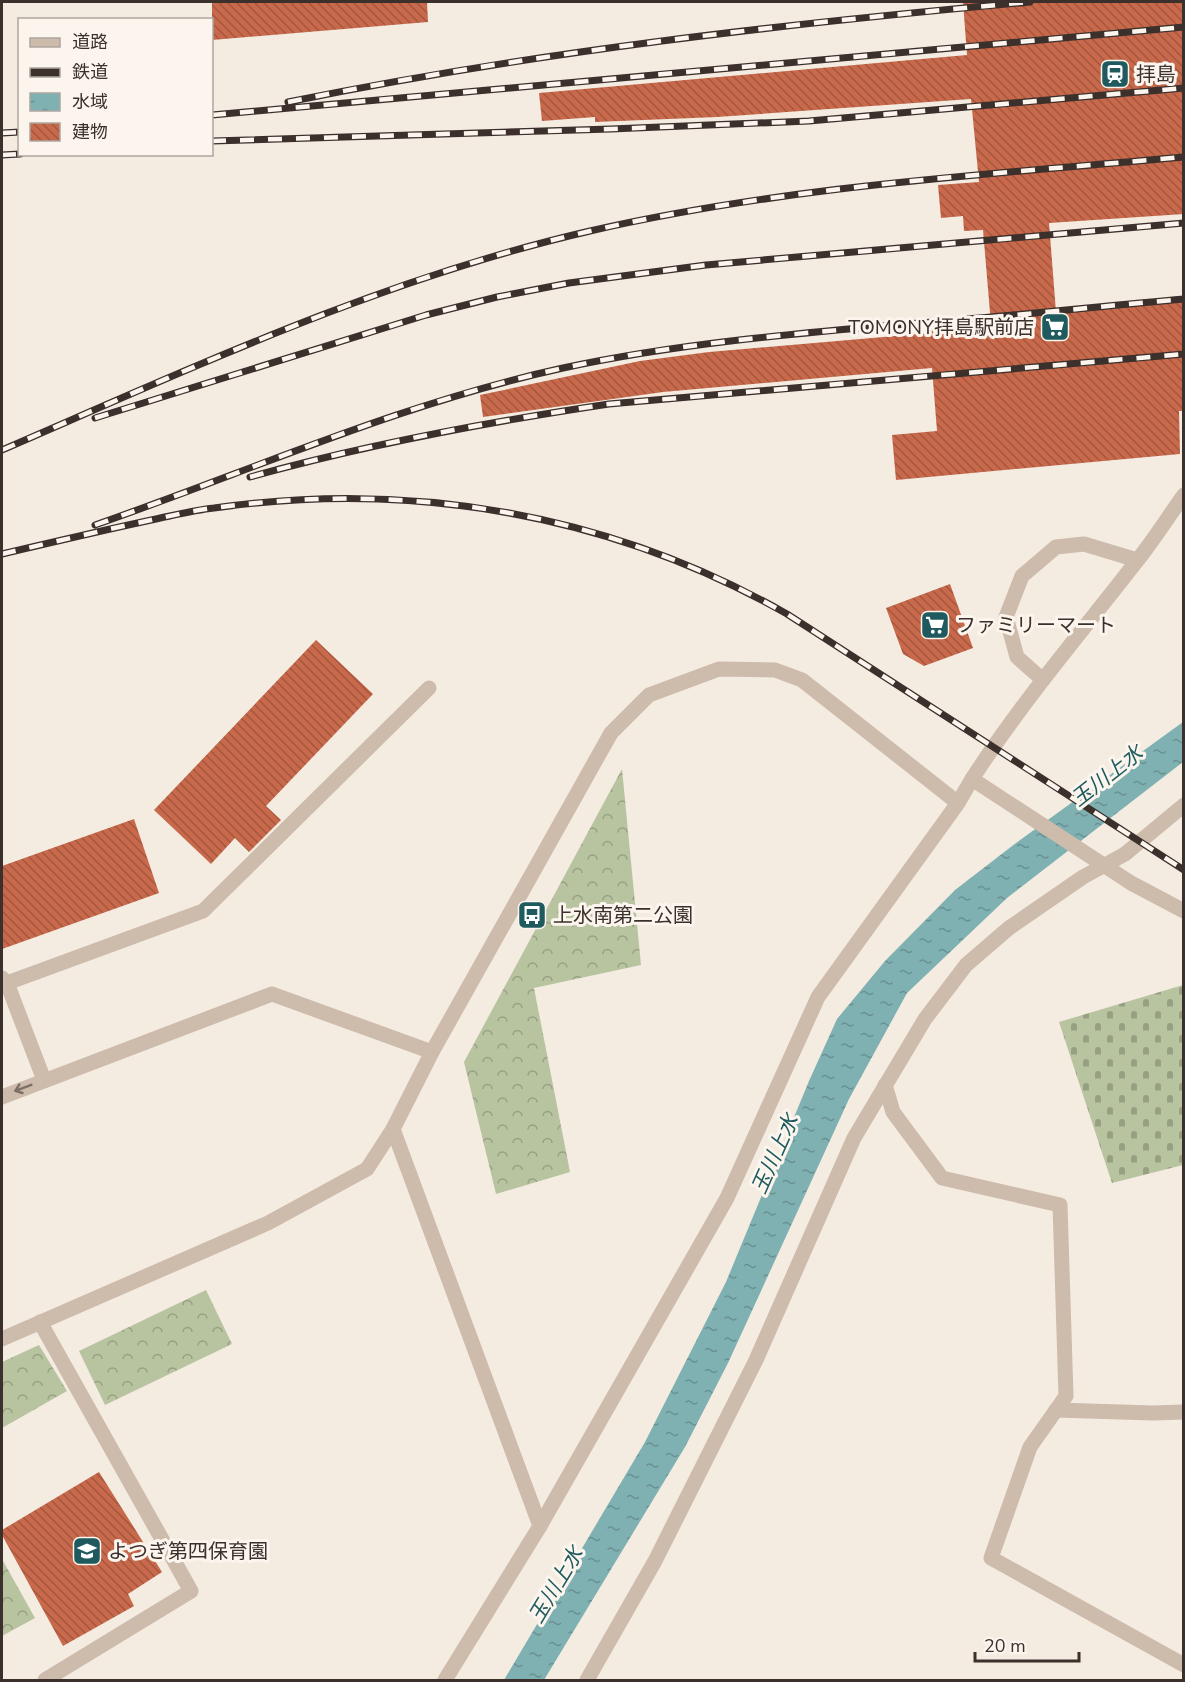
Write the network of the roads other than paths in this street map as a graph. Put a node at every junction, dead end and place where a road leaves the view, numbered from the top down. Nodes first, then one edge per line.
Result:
1 (1184, 495) edge
2 (1137, 560) junction
3 (1043, 680) junction
4 (429, 688) dead end
5 (972, 779) junction
6 (958, 803) junction
7 (1184, 805) edge
8 (1106, 865) junction
9 (1184, 911) edge
10 (4, 980) edge
11 (432, 1052) junction
12 (44, 1080) junction
13 (885, 1085) junction
14 (2, 1096) edge
15 (393, 1129) junction
16 (40, 1322) junction
17 (2, 1339) edge
18 (1056, 1410) junction
19 (1184, 1412) edge
20 (540, 1526) junction
21 (1184, 1665) edge
22 (64, 1676) edge
23 (45, 1680) edge
24 (445, 1680) edge
25 (586, 1680) edge

1 - 2 street
2 - 3 street
2 - 3 street
3 - 5 street
4 - 10 street
5 - 6 street
5 - 8 street
6 - 11 street
6 - 20 street
7 - 8 street
8 - 9 street
8 - 13 street
10 - 12 street
11 - 12 street
11 - 15 street
12 -> 14 street
13 - 18 street
13 - 25 street
15 - 16 street
15 - 20 street
16 - 17 street
16 - 22 street
18 - 19 street
18 - 21 street
20 - 24 street
22 - 23 street

